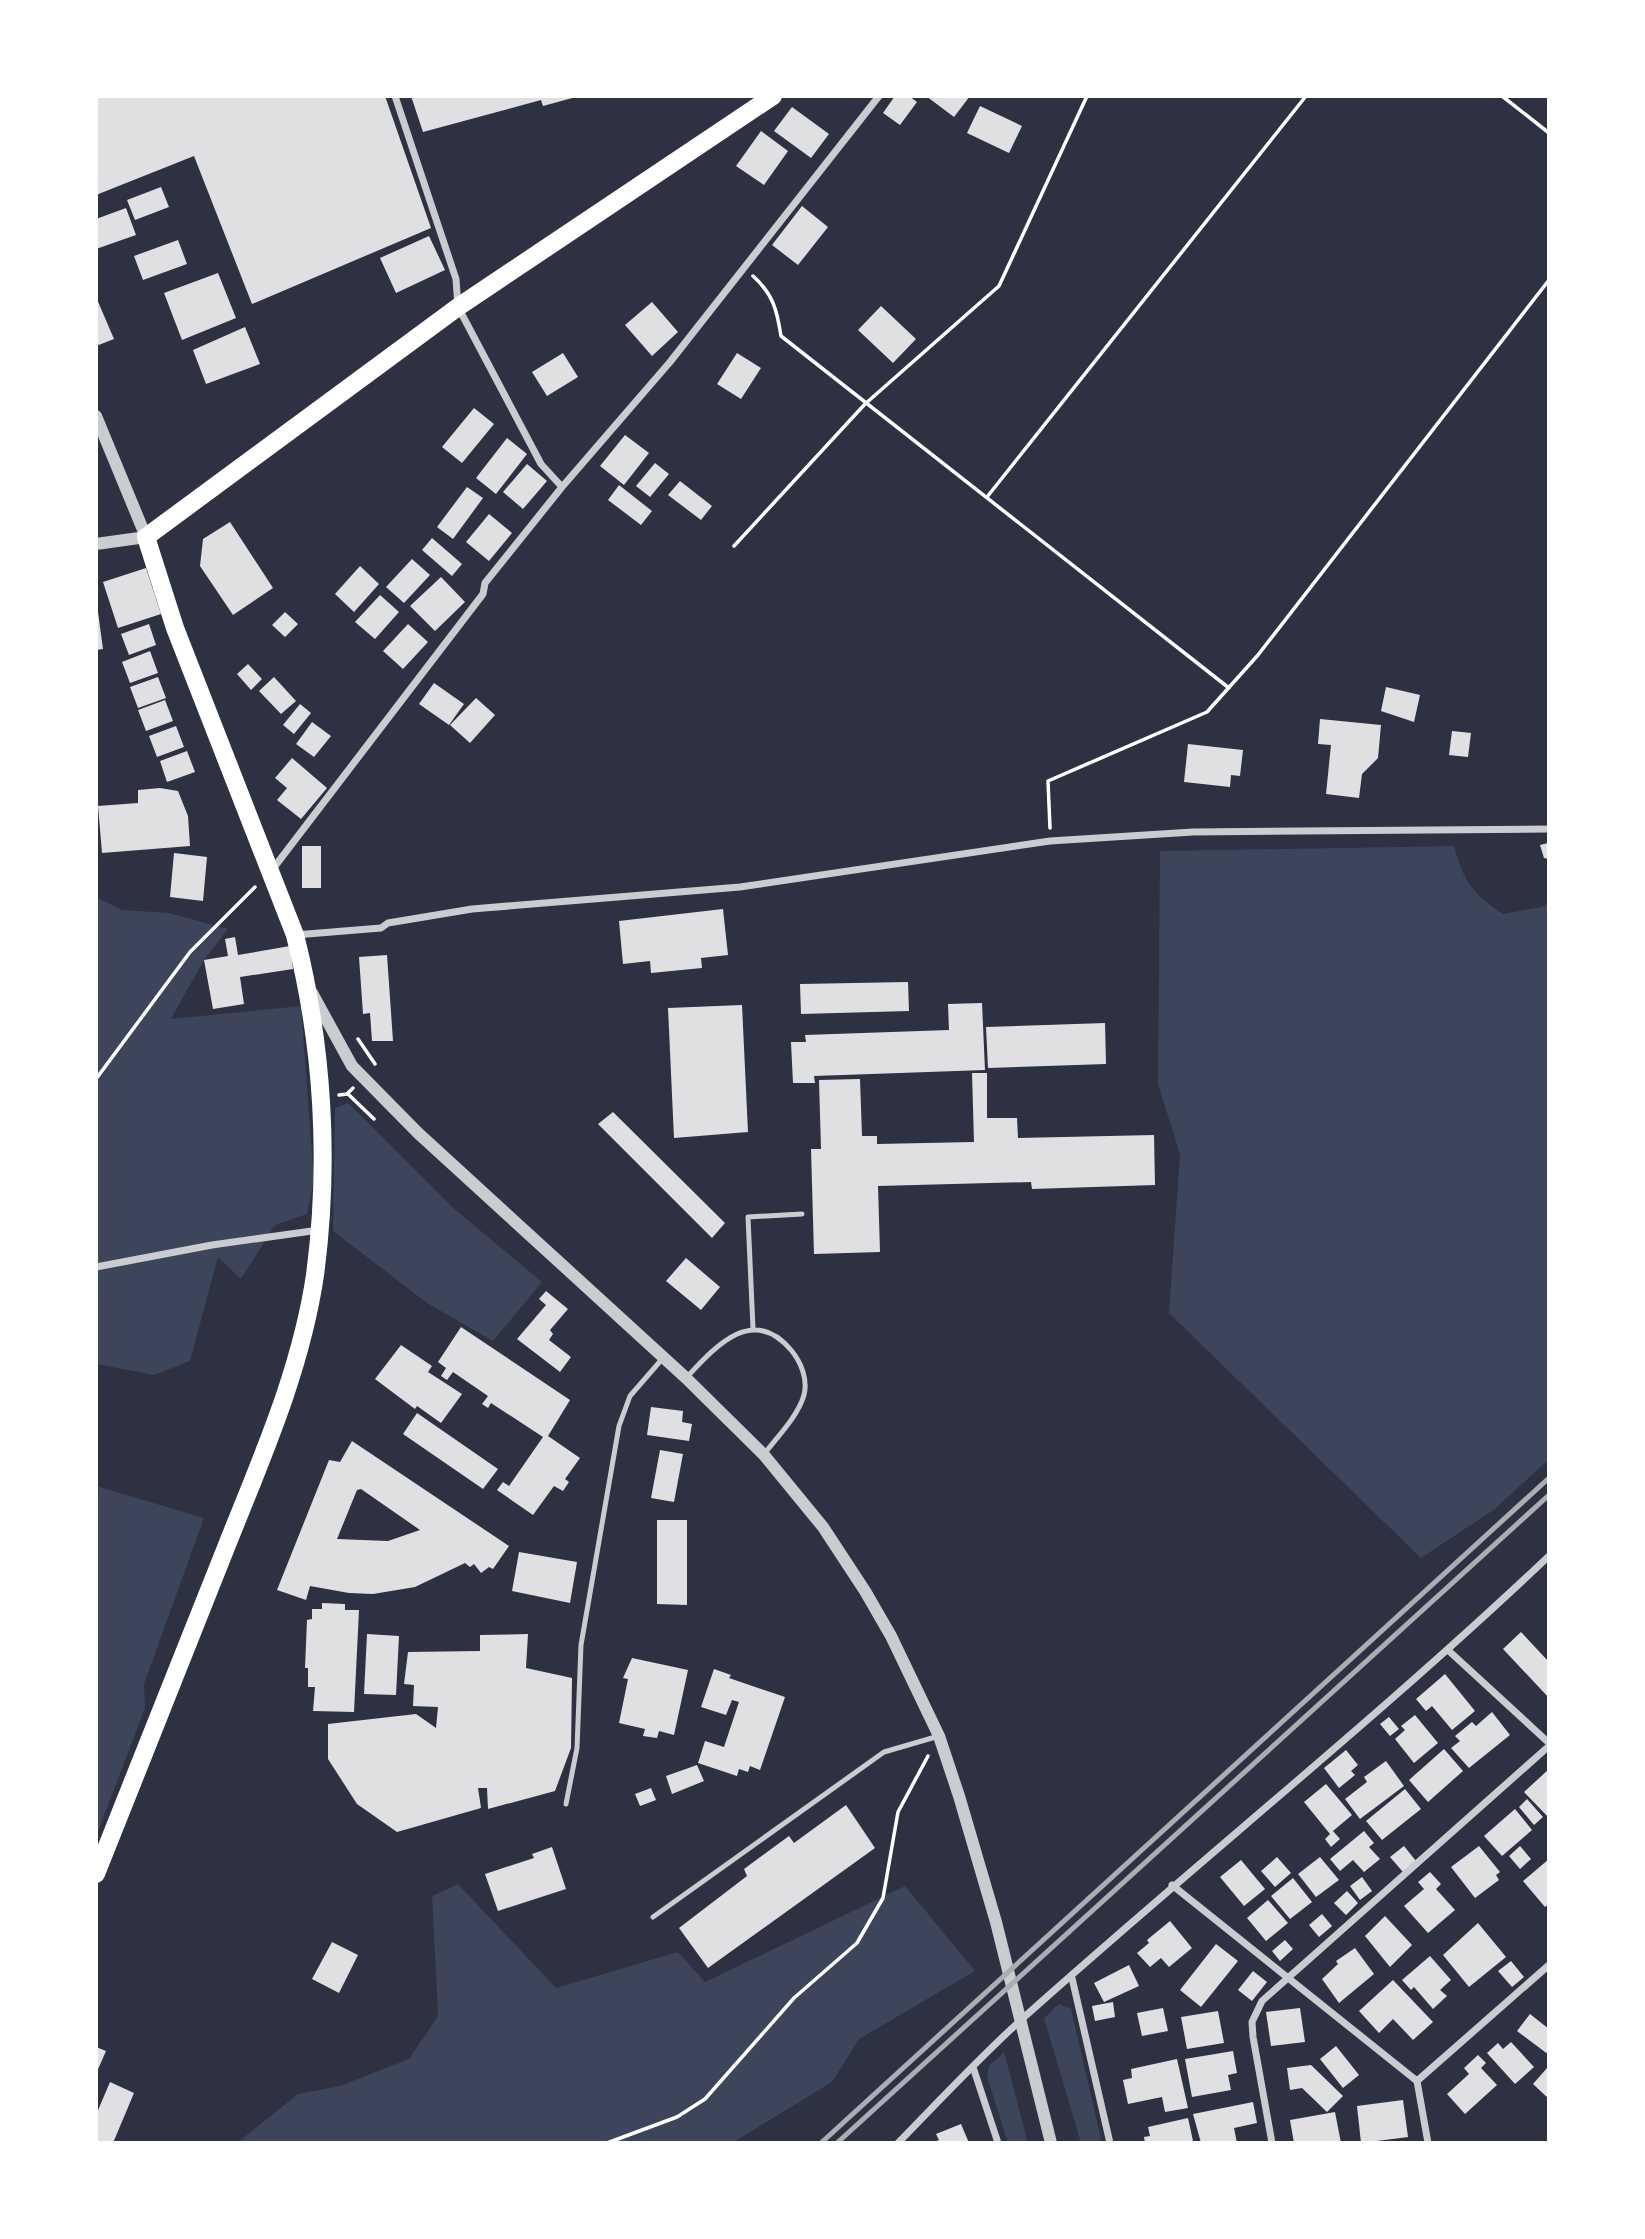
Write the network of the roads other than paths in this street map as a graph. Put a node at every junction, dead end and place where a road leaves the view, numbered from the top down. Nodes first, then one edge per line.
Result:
1 (395, 96) edge
2 (774, 96) edge
3 (879, 96) edge
4 (458, 307) junction
5 (96, 416) edge
6 (562, 487) junction
7 (146, 537) junction
8 (96, 544) edge
9 (1549, 829) edge
10 (272, 870) junction
11 (295, 935) junction
12 (306, 980) junction
13 (802, 1214) dead end
14 (319, 1230) junction
15 (96, 1267) edge
16 (752, 1328) junction
17 (663, 1358) junction
18 (686, 1378) junction
19 (764, 1455) junction
20 (1549, 1556) edge
21 (1449, 1651) junction
22 (939, 1736) junction
23 (1549, 1744) edge
24 (566, 1804) dead end
25 (96, 1874) edge
26 (1172, 1885) junction
27 (653, 1917) dead end
28 (1549, 1965) edge
29 (1072, 1978) junction
30 (1287, 1979) junction
31 (973, 2067) junction
32 (1417, 2081) junction
33 (898, 2143) edge
34 (998, 2143) edge
35 (1051, 2143) edge
36 (1110, 2143) edge
37 (1272, 2143) edge
38 (1428, 2143) edge

1 - 4 street
2 - 4 main road
3 - 6 street
4 - 6 street
4 - 7 main road
5 - 7 street
6 - 10 street
7 - 8 street
7 - 10 main road
9 - 11 street
10 - 11 main road
11 - 12 main road
12 - 14 main road
12 - 17 street
13 - 16 lane
14 - 15 street
14 - 25 main road
16 - 18 lane
16 - 19 lane
17 - 18 street
17 - 24 lane
18 - 19 street
19 - 22 street
20 - 21 street
21 - 23 street
21 - 26 street
22 - 27 lane
22 - 35 street
23 - 30 street
26 - 29 street
26 - 30 street
28 - 32 street
29 - 31 street
29 - 36 street
30 - 32 street
30 - 37 street
31 - 33 street
31 - 34 street
32 - 38 street

